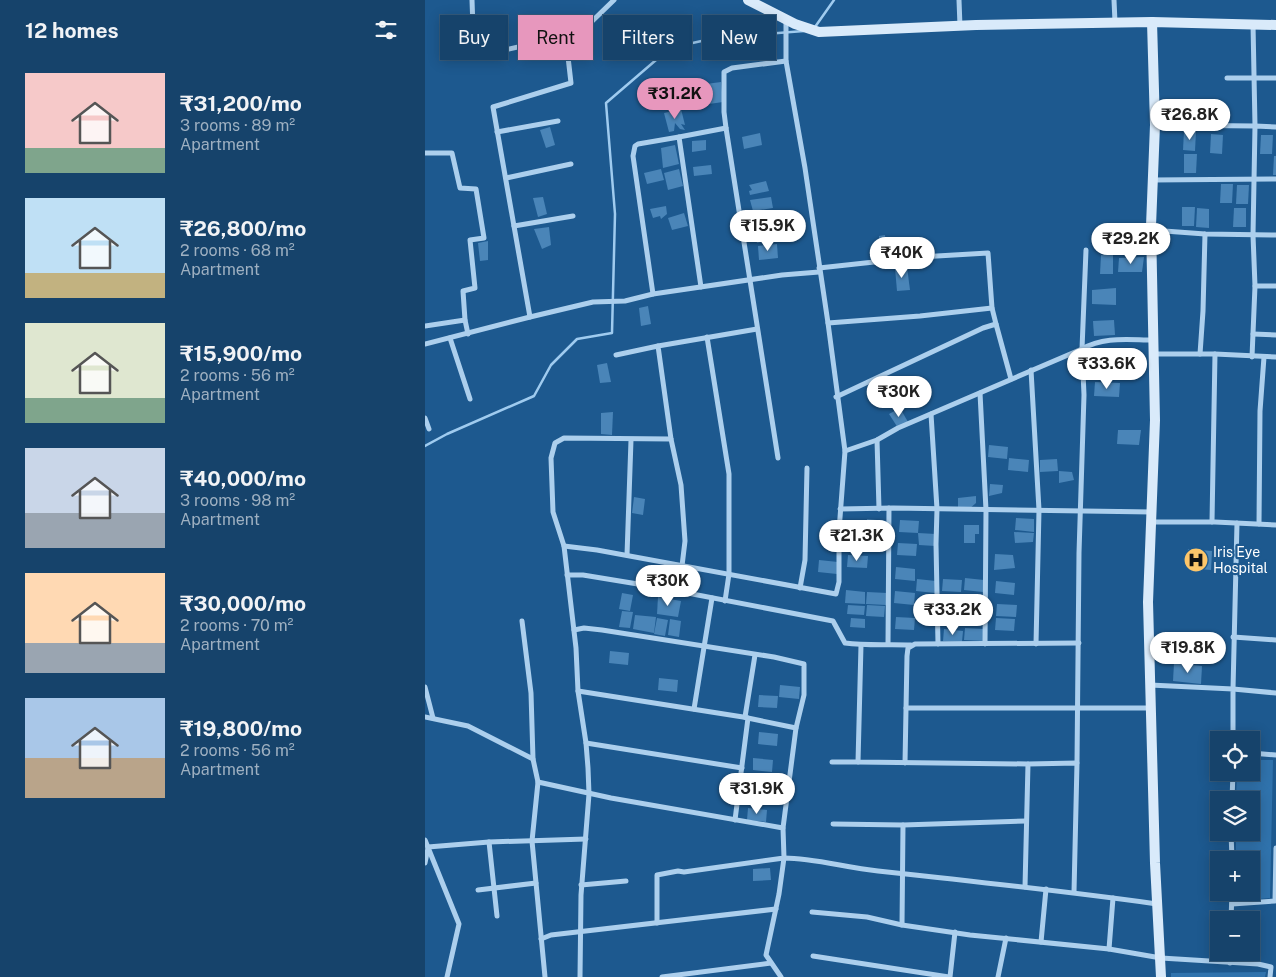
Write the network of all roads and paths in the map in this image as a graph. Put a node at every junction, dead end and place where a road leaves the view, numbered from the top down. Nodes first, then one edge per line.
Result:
1 (472, 0) edge
2 (614, 0) edge
3 (749, 0) edge
4 (959, 0) edge
5 (1115, 0) edge
6 (593, 21) edge
7 (1152, 22) junction
8 (1115, 23) junction
9 (1253, 23) junction
10 (789, 24) junction
11 (1276, 25) edge
12 (960, 26) junction
13 (518, 47) edge
14 (568, 60) edge
15 (786, 61) junction
16 (1227, 78) dead end
17 (1255, 78) junction
18 (1276, 78) edge
19 (558, 121) dead end
20 (1155, 125) junction
21 (1255, 126) junction
22 (1276, 126) edge
23 (726, 128) junction
24 (497, 132) junction
25 (679, 137) junction
26 (425, 153) edge
27 (571, 164) dead end
28 (506, 178) junction
29 (1254, 178) junction
30 (1276, 179) edge
31 (1153, 180) junction
32 (573, 216) dead end
33 (514, 226) junction
34 (1151, 230) junction
35 (1205, 234) junction
36 (1253, 235) junction
37 (1276, 235) edge
38 (1086, 250) dead end
39 (819, 270) junction
40 (751, 280) junction
41 (1255, 286) junction
42 (1276, 286) edge
43 (701, 287) junction
44 (653, 294) junction
45 (993, 308) junction
46 (530, 317) junction
47 (465, 320) junction
48 (828, 323) junction
49 (996, 324) junction
50 (425, 326) edge
51 (757, 329) junction
52 (468, 334) junction
53 (1253, 334) junction
54 (1276, 335) edge
55 (707, 337) junction
56 (450, 338) junction
57 (1153, 340) junction
58 (425, 344) edge
59 (658, 346) junction
60 (1082, 349) junction
61 (1153, 354) junction
62 (1200, 354) junction
63 (1215, 354) junction
64 (616, 355) dead end
65 (1252, 357) junction
66 (1264, 357) junction
67 (1276, 357) edge
68 (1031, 370) junction
69 (1011, 379) junction
70 (980, 393) junction
71 (836, 397) junction
72 (470, 399) dead end
73 (931, 414) junction
74 (425, 418) edge
75 (429, 429) dead end
76 (671, 439) junction
77 (631, 440) junction
78 (877, 440) junction
79 (845, 451) junction
80 (778, 458) dead end
81 (807, 468) dead end
82 (889, 508) junction
83 (840, 509) junction
84 (879, 509) junction
85 (937, 509) junction
86 (985, 510) junction
87 (1039, 510) junction
88 (1080, 510) junction
89 (1151, 517) junction
90 (1212, 522) junction
91 (1237, 523) junction
92 (1259, 524) junction
93 (1276, 525) edge
94 (564, 546) junction
95 (627, 555) junction
96 (683, 566) junction
97 (729, 574) junction
98 (567, 575) junction
99 (800, 588) junction
100 (712, 598) junction
101 (725, 601) junction
102 (523, 621) dead end
103 (574, 630) junction
104 (1233, 637) junction
105 (1276, 640) edge
106 (1079, 643) junction
107 (888, 644) junction
108 (937, 644) junction
109 (985, 644) junction
110 (1036, 644) junction
111 (861, 645) junction
112 (911, 645) junction
113 (704, 646) junction
114 (755, 655) junction
115 (1150, 685) junction
116 (425, 687) edge
117 (1233, 689) junction
118 (577, 690) junction
119 (1276, 693) edge
120 (906, 708) junction
121 (1077, 708) junction
122 (1151, 708) junction
123 (694, 709) junction
124 (425, 717) edge
125 (433, 718) junction
126 (746, 718) junction
127 (796, 728) junction
128 (1233, 731) edge
129 (586, 743) junction
130 (1260, 754) edge
131 (1276, 755) edge
132 (533, 759) junction
133 (832, 762) dead end
134 (858, 762) junction
135 (905, 763) junction
136 (1077, 763) junction
137 (1028, 764) junction
138 (742, 768) junction
139 (538, 782) junction
140 (589, 794) junction
141 (735, 820) junction
142 (1026, 821) junction
143 (833, 824) dead end
144 (903, 824) junction
145 (783, 828) junction
146 (586, 839) junction
147 (425, 840) edge
148 (532, 840) junction
149 (489, 842) junction
150 (428, 847) junction
151 (1276, 848) edge
152 (784, 858) junction
153 (425, 863) edge
154 (901, 873) junction
155 (626, 881) dead end
156 (536, 883) junction
157 (581, 885) junction
158 (1025, 887) junction
159 (494, 888) junction
160 (1046, 889) junction
161 (478, 890) dead end
162 (1074, 892) junction
163 (1113, 898) junction
164 (1275, 901) edge
165 (1157, 904) junction
166 (1232, 904) joint
167 (776, 909) junction
168 (1232, 911) edge
169 (812, 912) dead end
170 (497, 916) dead end
171 (657, 923) junction
172 (902, 925) junction
173 (580, 932) junction
174 (955, 932) junction
175 (1006, 938) junction
176 (541, 939) junction
177 (1041, 942) junction
178 (1109, 950) junction
179 (813, 956) dead end
180 (1161, 958) junction
181 (771, 963) junction
182 (1230, 963) joint
183 (1273, 966) edge
184 (447, 977) edge
185 (545, 977) edge
186 (580, 977) edge
187 (662, 977) edge
188 (781, 977) edge
189 (950, 977) edge
190 (998, 977) edge
191 (1161, 977) edge
192 (1271, 977) edge

1 - 13 street
2 - 6 street
3 - 10 street
4 - 12 street
5 - 8 street
7 - 8 street
7 - 9 street
7 - 20 street
8 - 12 street
9 - 11 street
9 - 17 street
10 - 12 street
10 - 15 street
14 - 24 street
15 - 23 street
15 - 39 street
16 - 17 street
17 - 18 street
17 - 21 street
19 - 24 street
20 - 21 street
20 - 31 street
21 - 22 street
21 - 29 street
23 - 25 street
23 - 40 street
24 - 28 street
25 - 43 street
25 - 44 street
26 - 47 street
27 - 28 street
28 - 33 street
29 - 30 street
29 - 31 street
29 - 36 street
31 - 34 street
32 - 33 street
33 - 46 street
34 - 35 street
34 - 57 street
35 - 36 street
35 - 62 street
36 - 37 street
36 - 41 street
38 - 60 street
39 - 40 street
39 - 45 street
39 - 48 street
40 - 43 street
40 - 51 street
41 - 42 street
41 - 53 street
43 - 44 street
44 - 46 street
45 - 48 street
45 - 49 street
46 - 52 street
47 - 50 street
47 - 52 street
48 - 71 street
49 - 69 street
49 - 71 street
51 - 55 street
51 - 80 street
52 - 56 street
53 - 54 street
53 - 65 street
55 - 59 street
55 - 97 street
56 - 58 street
56 - 72 street
57 - 60 street
57 - 61 street
59 - 64 street
59 - 76 street
60 - 68 street
60 - 88 street
61 - 62 street
61 - 89 street
62 - 63 street
63 - 65 street
63 - 90 street
65 - 66 street
66 - 67 street
66 - 92 street
68 - 69 street
68 - 87 street
69 - 70 street
70 - 73 street
70 - 86 street
71 - 79 street
73 - 78 street
73 - 85 street
74 - 75 street
76 - 77 street
76 - 96 street
77 - 94 street
77 - 95 street
78 - 79 street
78 - 84 street
79 - 83 street
81 - 99 street
82 - 84 street
82 - 85 street
82 - 107 street
83 - 84 street
83 - 99 street
85 - 86 street
85 - 108 street
86 - 87 street
86 - 109 street
87 - 88 street
87 - 110 street
88 - 89 street
88 - 106 street
89 - 90 street
89 - 115 street
90 - 91 street
91 - 92 street
91 - 104 street
92 - 93 street
94 - 95 street
94 - 98 street
95 - 96 street
96 - 97 street
97 - 99 street
97 - 101 street
98 - 100 street
98 - 103 street
100 - 101 street
100 - 113 street
101 - 111 street
102 - 132 street
103 - 113 street
103 - 118 street
104 - 105 street
104 - 117 street
106 - 110 street
106 - 121 street
107 - 111 street
107 - 112 street
108 - 109 street
108 - 112 street
109 - 110 street
111 - 134 street
112 - 120 street
113 - 114 street
113 - 123 street
114 - 126 street
114 - 127 street
115 - 117 street
115 - 122 street
116 - 125 street
117 - 119 street
117 - 128 street
118 - 123 street
118 - 129 street
120 - 121 street
120 - 135 street
121 - 122 street
121 - 136 street
122 - 165 street
123 - 126 street
124 - 125 street
125 - 132 street
126 - 127 street
126 - 138 street
127 - 145 street
129 - 138 street
129 - 140 street
130 - 131 street
132 - 139 street
133 - 134 street
134 - 135 street
135 - 137 street
136 - 137 street
136 - 162 street
137 - 142 street
138 - 141 street
139 - 140 street
139 - 148 street
140 - 141 street
140 - 146 street
141 - 145 street
142 - 144 street
142 - 158 street
143 - 144 street
144 - 154 street
145 - 152 street
146 - 148 street
146 - 157 street
147 - 150 street
148 - 149 street
148 - 156 street
149 - 150 street
149 - 159 street
150 - 153 street
150 - 184 street
151 - 164 street
152 - 154 street
152 - 167 street
152 - 171 street
154 - 158 street
154 - 172 street
155 - 157 street
156 - 159 street
156 - 176 street
157 - 173 street
158 - 160 street
159 - 161 street
159 - 170 street
160 - 162 street
160 - 177 street
162 - 163 street
163 - 165 street
163 - 178 street
164 - 166 street
165 - 180 street
166 - 168 street
167 - 171 street
167 - 181 street
169 - 172 street
171 - 173 street
172 - 174 street
173 - 176 street
173 - 186 street
174 - 175 street
174 - 189 street
175 - 177 street
175 - 190 street
176 - 185 street
177 - 178 street
178 - 180 street
179 - 189 street
180 - 182 street
180 - 191 street
181 - 187 street
181 - 188 street
182 - 183 street
183 - 192 street

